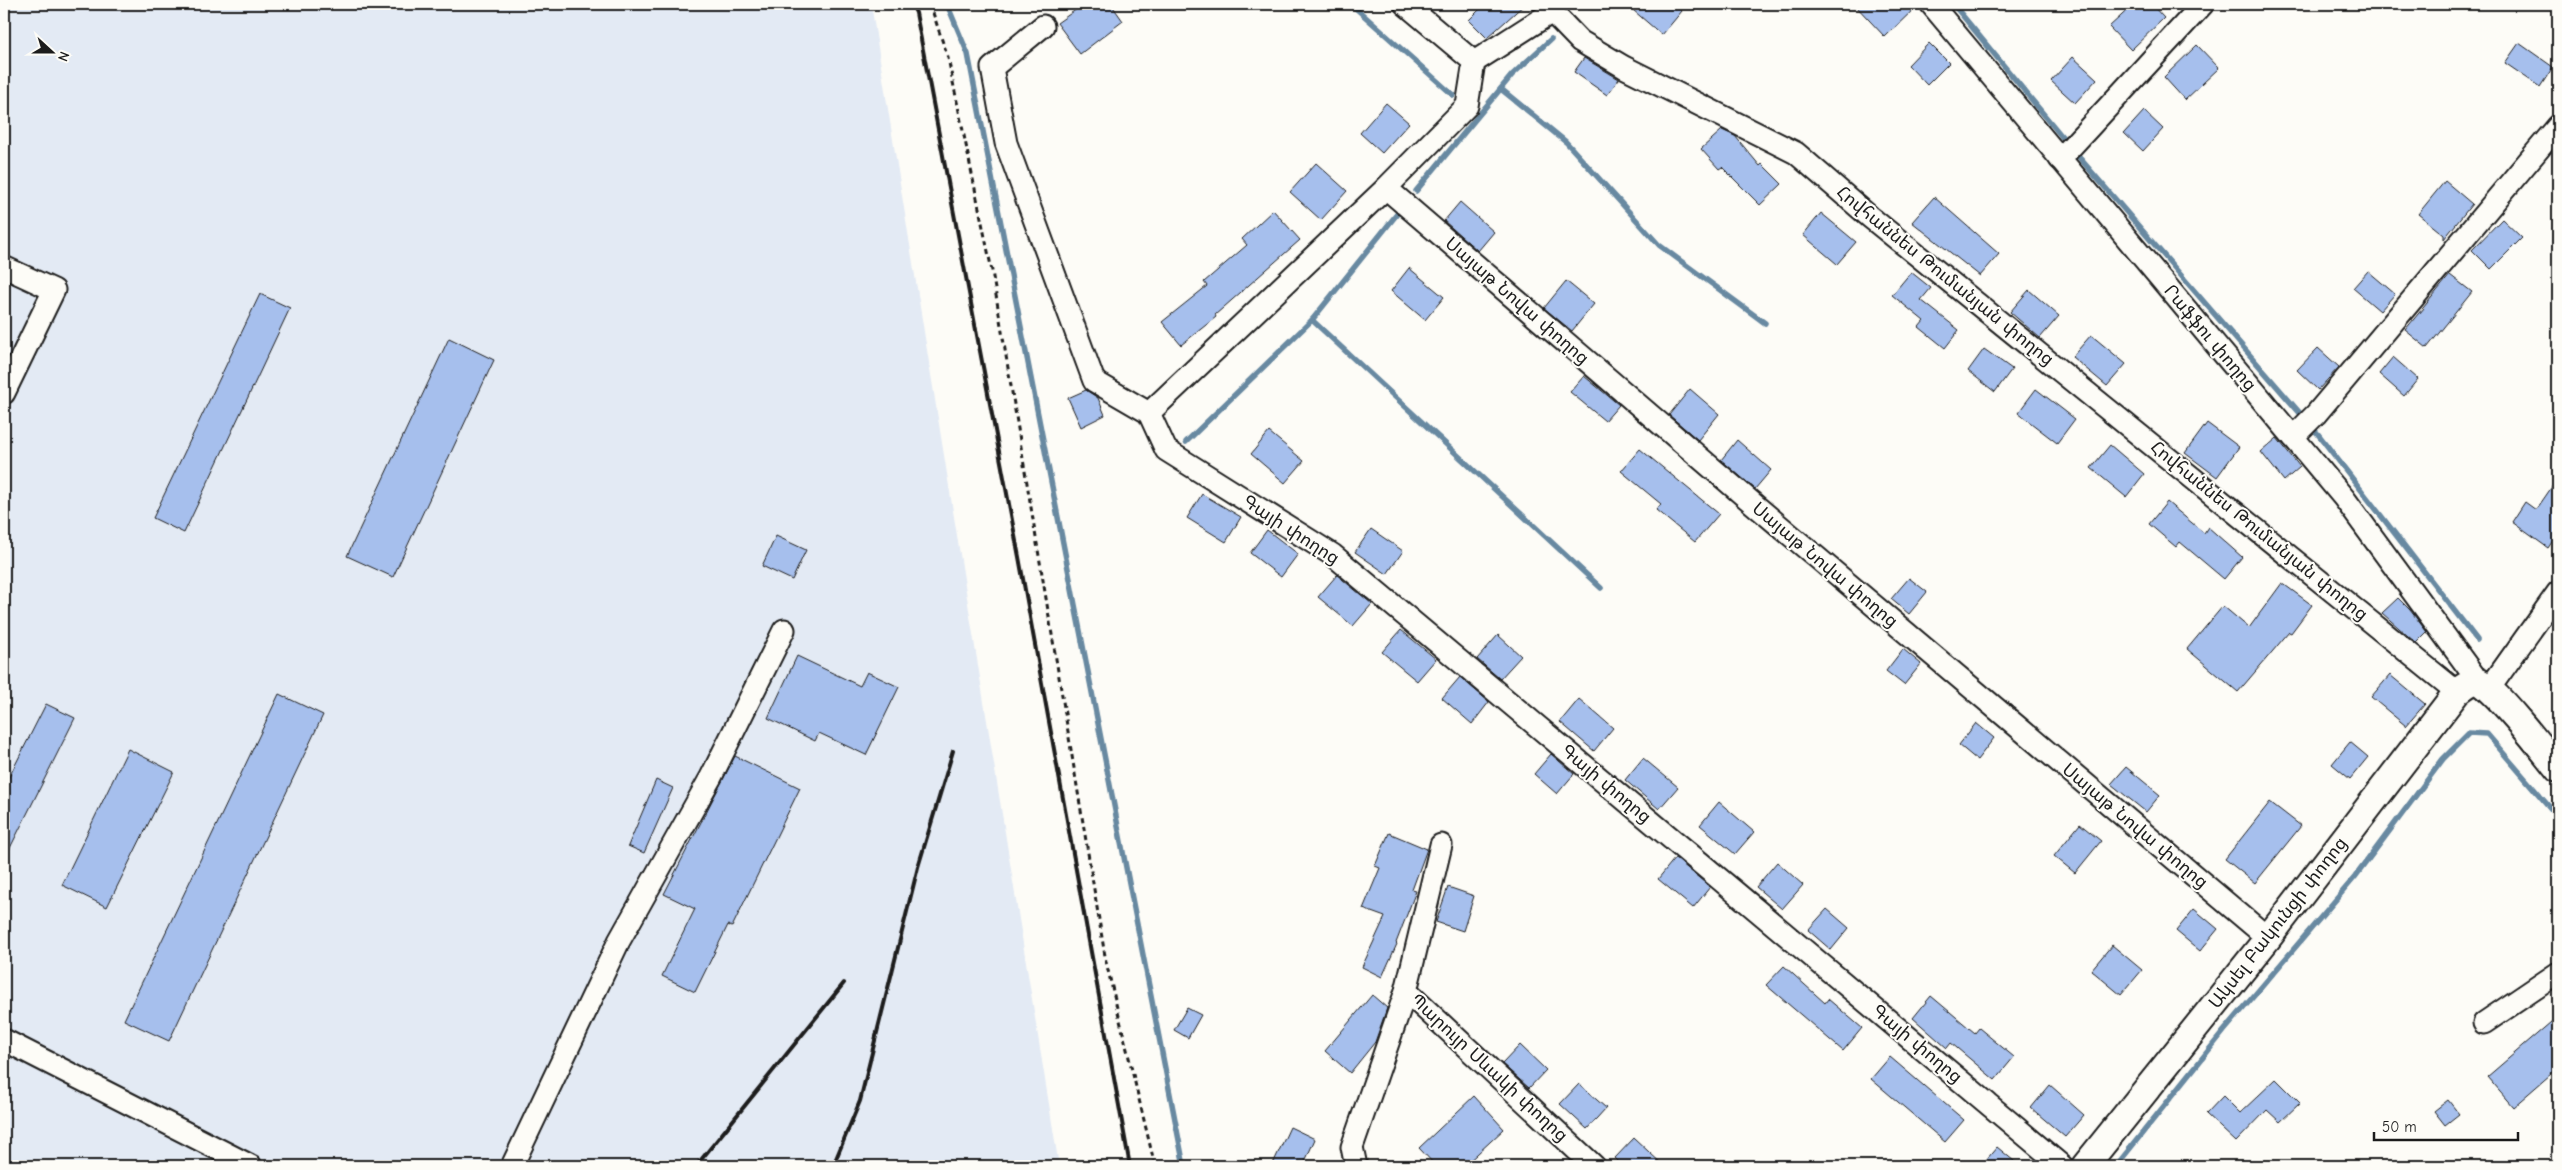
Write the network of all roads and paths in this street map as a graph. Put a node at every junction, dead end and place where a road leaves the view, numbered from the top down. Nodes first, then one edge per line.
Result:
1 (930, 4) edge
2 (1405, 4) edge
3 (1931, 4) edge
4 (2203, 4) edge
5 (1556, 8) edge
6 (1043, 26) dead end
7 (1474, 62) junction
8 (2558, 126) edge
9 (2067, 151) junction
10 (1386, 188) junction
11 (4, 267) edge
12 (4, 393) edge
13 (1150, 413) junction
14 (2293, 437) junction
15 (2558, 592) edge
16 (784, 630) dead end
17 (2474, 686) junction
18 (2558, 768) edge
19 (1441, 845) dead end
20 (2268, 938) junction
21 (2558, 973) edge
22 (1406, 991) junction
23 (2484, 1024) dead end
24 (4, 1040) edge
25 (251, 1166) edge
26 (512, 1166) edge
27 (1155, 1166) edge
28 (1356, 1166) edge
29 (1594, 1166) edge
30 (2062, 1166) edge
31 (2086, 1166) edge

1 - 27 path
2 - 7 street
3 - 9 street, Րաֆֆու փողոց
4 - 9 street
5 - 7 street, Հովհաննես Թումանյան փողոց
5 - 17 street, Հովհաննես Թումանյան փողոց
6 - 13 street
7 - 10 street
8 - 14 street
9 - 14 street, Րաֆֆու փողոց
10 - 13 street
10 - 20 street, Սայաթ Նովա փողոց
11 - 12 street
13 - 30 street, Գայի փողոց
14 - 17 street, Րաֆֆու փողոց
15 - 17 street
16 - 26 street
17 - 18 main road, Րաֆֆու փողոց
17 - 20 main road, Ակսել Բակունցի փողոց
19 - 22 street, Պարույր Սևակի փողոց
20 - 31 main road, Ակսել Բակունցի փողոց
21 - 23 street
22 - 28 street
22 - 29 street, Պարույր Սևակի փողոց
24 - 25 street

